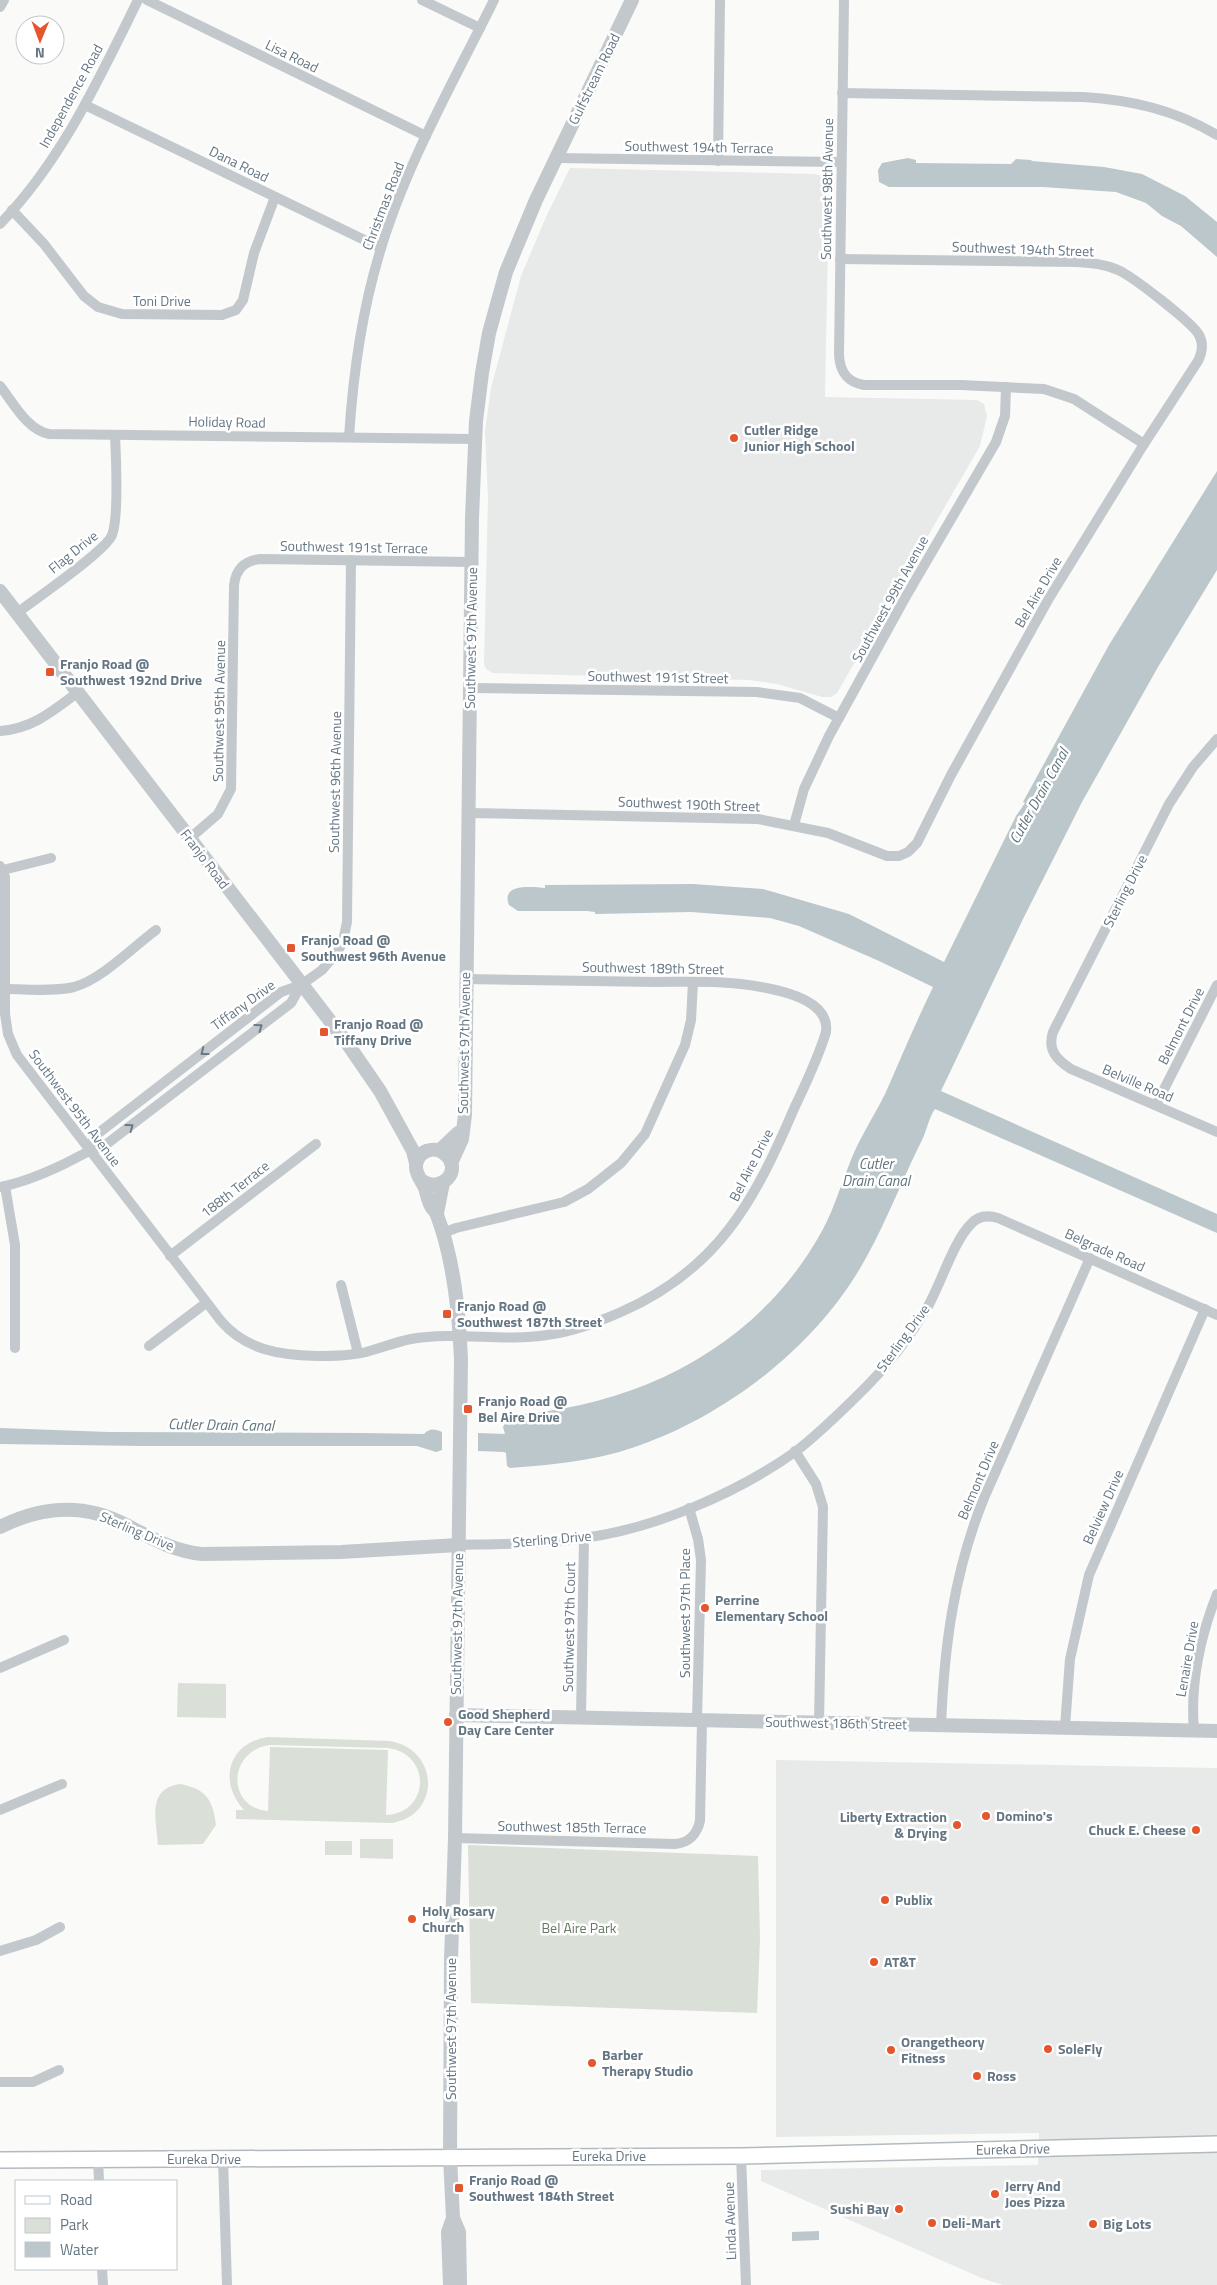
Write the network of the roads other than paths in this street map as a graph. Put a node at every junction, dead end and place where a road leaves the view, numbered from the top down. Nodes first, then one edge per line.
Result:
1 (4, 0) edge
2 (138, 0) edge
3 (147, 0) edge
4 (422, 0) edge
5 (494, 0) edge
6 (632, 0) edge
7 (720, 0) edge
8 (844, 0) edge
9 (0, 8) edge
10 (480, 28) junction
11 (842, 93) junction
12 (85, 105) junction
13 (1217, 135) edge
14 (426, 136) junction
15 (556, 158) junction
16 (718, 161) junction
17 (841, 162) junction
18 (275, 197) junction
19 (12, 210) junction
20 (0, 224) edge
21 (381, 248) junction
22 (840, 259) junction
23 (1202, 346) joint
24 (0, 386) edge
25 (1006, 386) junction
26 (115, 435) junction
27 (349, 438) junction
28 (475, 438) junction
29 (1144, 444) junction
30 (351, 560) junction
31 (472, 562) junction
32 (239, 569) joint
33 (0, 591) edge
34 (16, 613) junction
35 (470, 688) junction
36 (77, 693) junction
37 (839, 718) junction
38 (0, 731) edge
39 (1217, 739) edge
40 (469, 813) junction
41 (794, 825) junction
42 (189, 838) junction
43 (903, 855) joint
44 (50, 858) dead end
45 (2, 868) edge
46 (156, 930) dead end
47 (465, 979) junction
48 (693, 982) junction
49 (301, 985) junction
50 (1217, 986) edge
51 (5, 989) junction
52 (826, 1024) joint
53 (1052, 1052) joint
54 (1156, 1105) junction
55 (403, 1132) junction
56 (1217, 1132) edge
57 (461, 1133) junction
58 (316, 1144) dead end
59 (88, 1150) junction
60 (434, 1150) junction
61 (416, 1163) junction
62 (451, 1163) junction
63 (420, 1180) junction
64 (443, 1183) junction
65 (2, 1186) edge
66 (437, 1213) junction
67 (980, 1218) joint
68 (443, 1233) junction
69 (170, 1256) junction
70 (1090, 1258) junction
71 (341, 1285) dead end
72 (206, 1303) junction
73 (1204, 1309) junction
74 (1217, 1314) edge
75 (460, 1337) junction
76 (149, 1346) dead end
77 (15, 1348) dead end
78 (358, 1354) junction
79 (795, 1451) junction
80 (689, 1508) junction
81 (0, 1527) edge
82 (584, 1538) junction
83 (458, 1545) junction
84 (1217, 1594) edge
85 (64, 1640) dead end
86 (0, 1668) edge
87 (456, 1715) junction
88 (581, 1717) junction
89 (699, 1720) junction
90 (819, 1723) junction
91 (940, 1726) junction
92 (1066, 1727) junction
93 (1194, 1731) junction
94 (1217, 1731) edge
95 (62, 1784) dead end
96 (0, 1810) edge
97 (455, 1838) junction
98 (688, 1840) joint
99 (60, 1927) dead end
100 (0, 1951) edge
101 (59, 2070) dead end
102 (0, 2082) edge
103 (1217, 2144) edge
104 (741, 2156) junction
105 (450, 2157) junction
106 (98, 2159) junction
107 (223, 2159) junction
108 (0, 2160) edge
109 (99, 2180) edge
110 (453, 2218) junction
111 (102, 2270) edge
112 (103, 2285) edge
113 (228, 2285) edge
114 (450, 2285) edge
115 (460, 2285) edge
116 (746, 2285) edge

1 - 9 street
2 - 12 street, Independence Road
3 - 14 street, Lisa Road
4 - 10 street
5 - 10 street, Christmas Road
6 - 15 street, Gulfstream Road
7 - 16 street
8 - 11 street, Southwest 98th Avenue
10 - 14 street, Christmas Road
11 - 13 street
11 - 17 street, Southwest 98th Avenue
12 - 18 street, Dana Road
12 - 19 street, Independence Road
14 - 21 street, Christmas Road
15 - 16 street, Southwest 194th Terrace
15 - 28 street, Southwest 97th Avenue
16 - 17 street, Southwest 194th Terrace
17 - 22 street, Southwest 98th Avenue
18 - 19 street, Toni Drive
18 - 21 street, Dana Road
19 - 20 street, Independence Road
21 - 27 street, Christmas Road
22 - 23 street, Southwest 194th Street
22 - 25 street, Southwest 98th Avenue
23 - 29 street, Bel Aire Drive
24 - 26 street, Holiday Road
25 - 29 street
25 - 37 street, Southwest 99th Avenue
26 - 27 street, Holiday Road
26 - 34 street, Flag Drive
27 - 28 street, Holiday Road
28 - 31 street, Southwest 97th Avenue
29 - 43 street, Bel Aire Drive
30 - 31 street, Southwest 191st Terrace
30 - 32 street, Southwest 191st Terrace
30 - 49 street, Southwest 96th Avenue
31 - 35 street, Southwest 97th Avenue
32 - 42 street, Southwest 95th Avenue
33 - 34 street, Franjo Road
34 - 36 street, Franjo Road
35 - 37 street, Southwest 191st Street
35 - 40 street, Southwest 97th Avenue
36 - 38 street
36 - 42 street, Franjo Road
37 - 41 street, Southwest 99th Avenue
39 - 53 street, Sterling Drive
40 - 41 street, Southwest 190th Street
40 - 47 street, Southwest 97th Avenue
41 - 43 street, Southwest 190th Street
42 - 49 street, Franjo Road
44 - 45 street
45 - 51 street, Southwest 95th Avenue
46 - 51 street
47 - 48 street, Southwest 189th Street
47 - 57 street, Southwest 97th Avenue
48 - 52 street, Southwest 189th Street
48 - 68 street
49 - 55 street, Franjo Road
49 -> 59 street, Tiffany Drive
59 -> 49 street, Tiffany Drive
50 - 54 street, Belmont Drive
51 - 59 street, Southwest 95th Avenue
52 - 75 street, Bel Aire Drive
53 - 54 street, Belville Road
54 - 56 street, Belville Road
55 - 60 street, Franjo Road
55 - 61 street, Franjo Road
57 - 60 street, Southwest 97th Avenue
57 - 62 street, Southwest 97th Avenue
58 - 69 street, 188th Terrace
59 - 65 street, Tiffany Drive
59 - 69 street, Southwest 95th Avenue
60 - 61 street
60 - 62 street
61 - 63 street
62 - 64 street
63 - 64 street
63 - 66 street, Southwest 97th Avenue
64 - 66 street, Southwest 97th Avenue
65 - 77 street
66 - 68 street, Southwest 97th Avenue
67 - 70 street, Belgrade Road
67 - 79 street, Sterling Drive
68 - 75 street, Southwest 97th Avenue
69 - 72 street, Southwest 95th Avenue
70 - 73 street, Belgrade Road
70 - 91 street, Belmont Drive
71 - 78 street
72 - 76 street
72 - 78 street, Southwest 95th Avenue
73 - 74 street, Belgrade Road
73 - 92 street, Belview Drive
75 - 78 street, Bel Aire Drive
75 - 83 street, Southwest 97th Avenue
79 - 80 street, Sterling Drive
79 - 90 street
80 - 82 street, Sterling Drive
80 - 89 street, Southwest 97th Place
81 - 83 street, Sterling Drive
82 - 83 street, Sterling Drive
82 - 88 street, Southwest 97th Court
83 - 87 street, Southwest 97th Avenue
84 - 93 street, Lenaire Drive
85 - 86 street
87 - 88 street, Southwest 186th Street
87 - 97 street, Southwest 97th Avenue
88 - 89 street, Southwest 186th Street
89 - 90 street, Southwest 186th Street
89 - 98 street, Southwest 97th Place
90 - 91 street, Southwest 186th Street
91 - 92 street, Southwest 186th Street
92 - 93 street, Southwest 186th Street
93 - 94 street, Southwest 186th Street
95 - 96 street
97 - 98 street, Southwest 185th Terrace
97 - 105 street, Southwest 97th Avenue
99 - 100 street
101 - 102 street
103 - 104 main road, Eureka Drive
104 - 105 main road, Eureka Drive
104 - 116 street, Linda Avenue
105 - 107 main road, Eureka Drive
105 - 110 street, Southwest 97th Avenue
106 - 107 main road, Eureka Drive
106 - 108 main road, Eureka Drive
106 - 109 street
107 - 113 street
110 - 114 street, Southwest 97th Avenue
110 - 115 street, Southwest 97th Avenue
111 - 112 street

